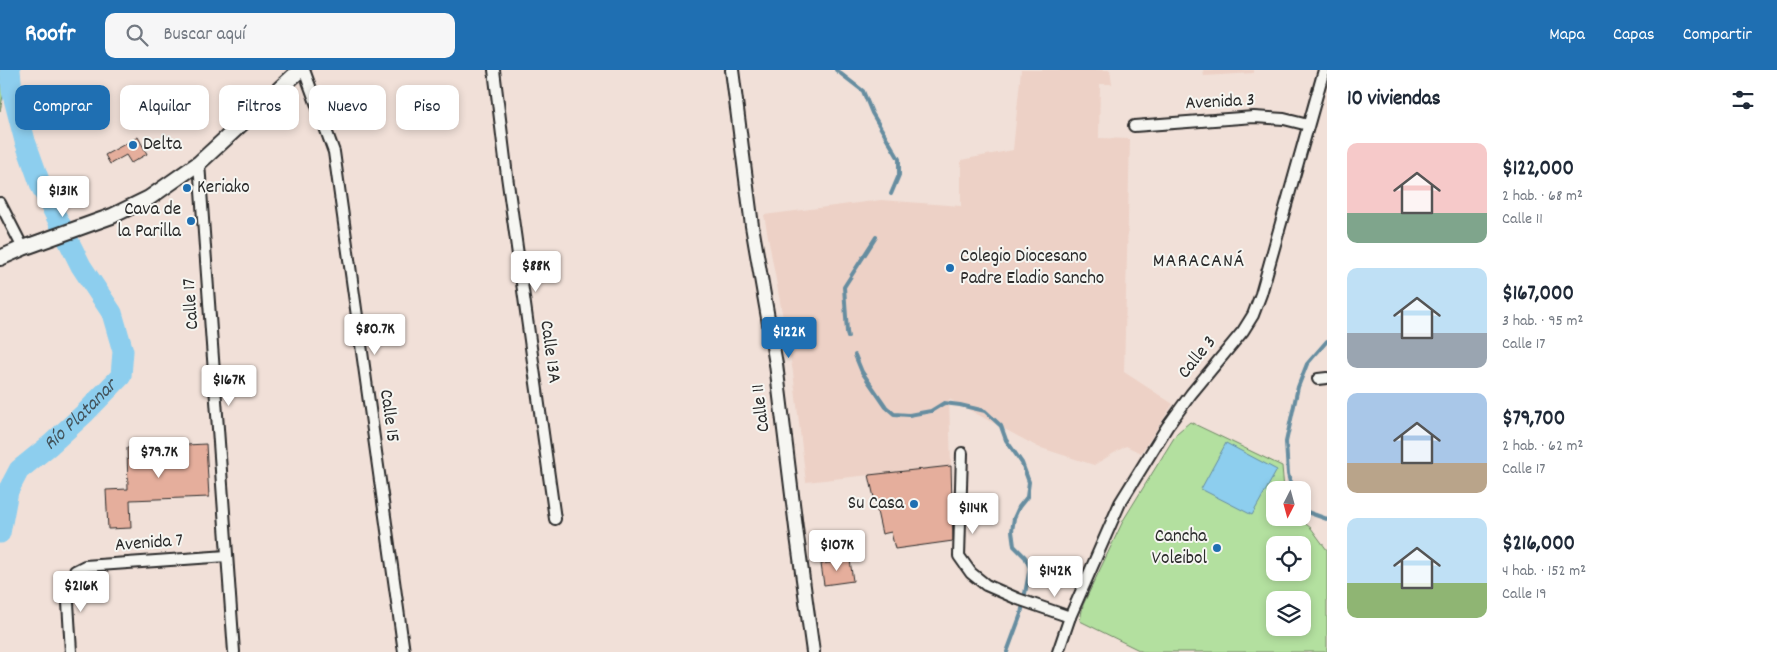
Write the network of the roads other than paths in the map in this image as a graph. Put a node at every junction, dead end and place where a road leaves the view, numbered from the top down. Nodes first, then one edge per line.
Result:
1 (302, 70) edge
2 (494, 70) edge
3 (732, 70) edge
4 (1324, 70) edge
5 (1308, 124) junction
6 (1134, 126) dead end
7 (199, 163) junction
8 (0, 203) edge
9 (23, 248) junction
10 (0, 258) edge
11 (962, 453) dead end
12 (555, 519) dead end
13 (227, 556) junction
14 (1070, 616) junction
15 (71, 652) edge
16 (234, 652) edge
17 (404, 652) edge
18 (813, 652) edge
19 (1058, 652) edge

1 - 7 main road
1 - 17 street, Calle 15
2 - 12 street, Calle 13A
3 - 18 street, Calle 11
4 - 5 street, Calle 3
5 - 6 street, Avenida 3
5 - 14 street, Calle 3
7 - 9 main road
7 - 13 street, Calle 17
8 - 9 street
9 - 10 main road
11 - 14 street
13 - 15 street, Avenida 7
13 - 16 street, Calle 17
14 - 19 street, Calle 3

